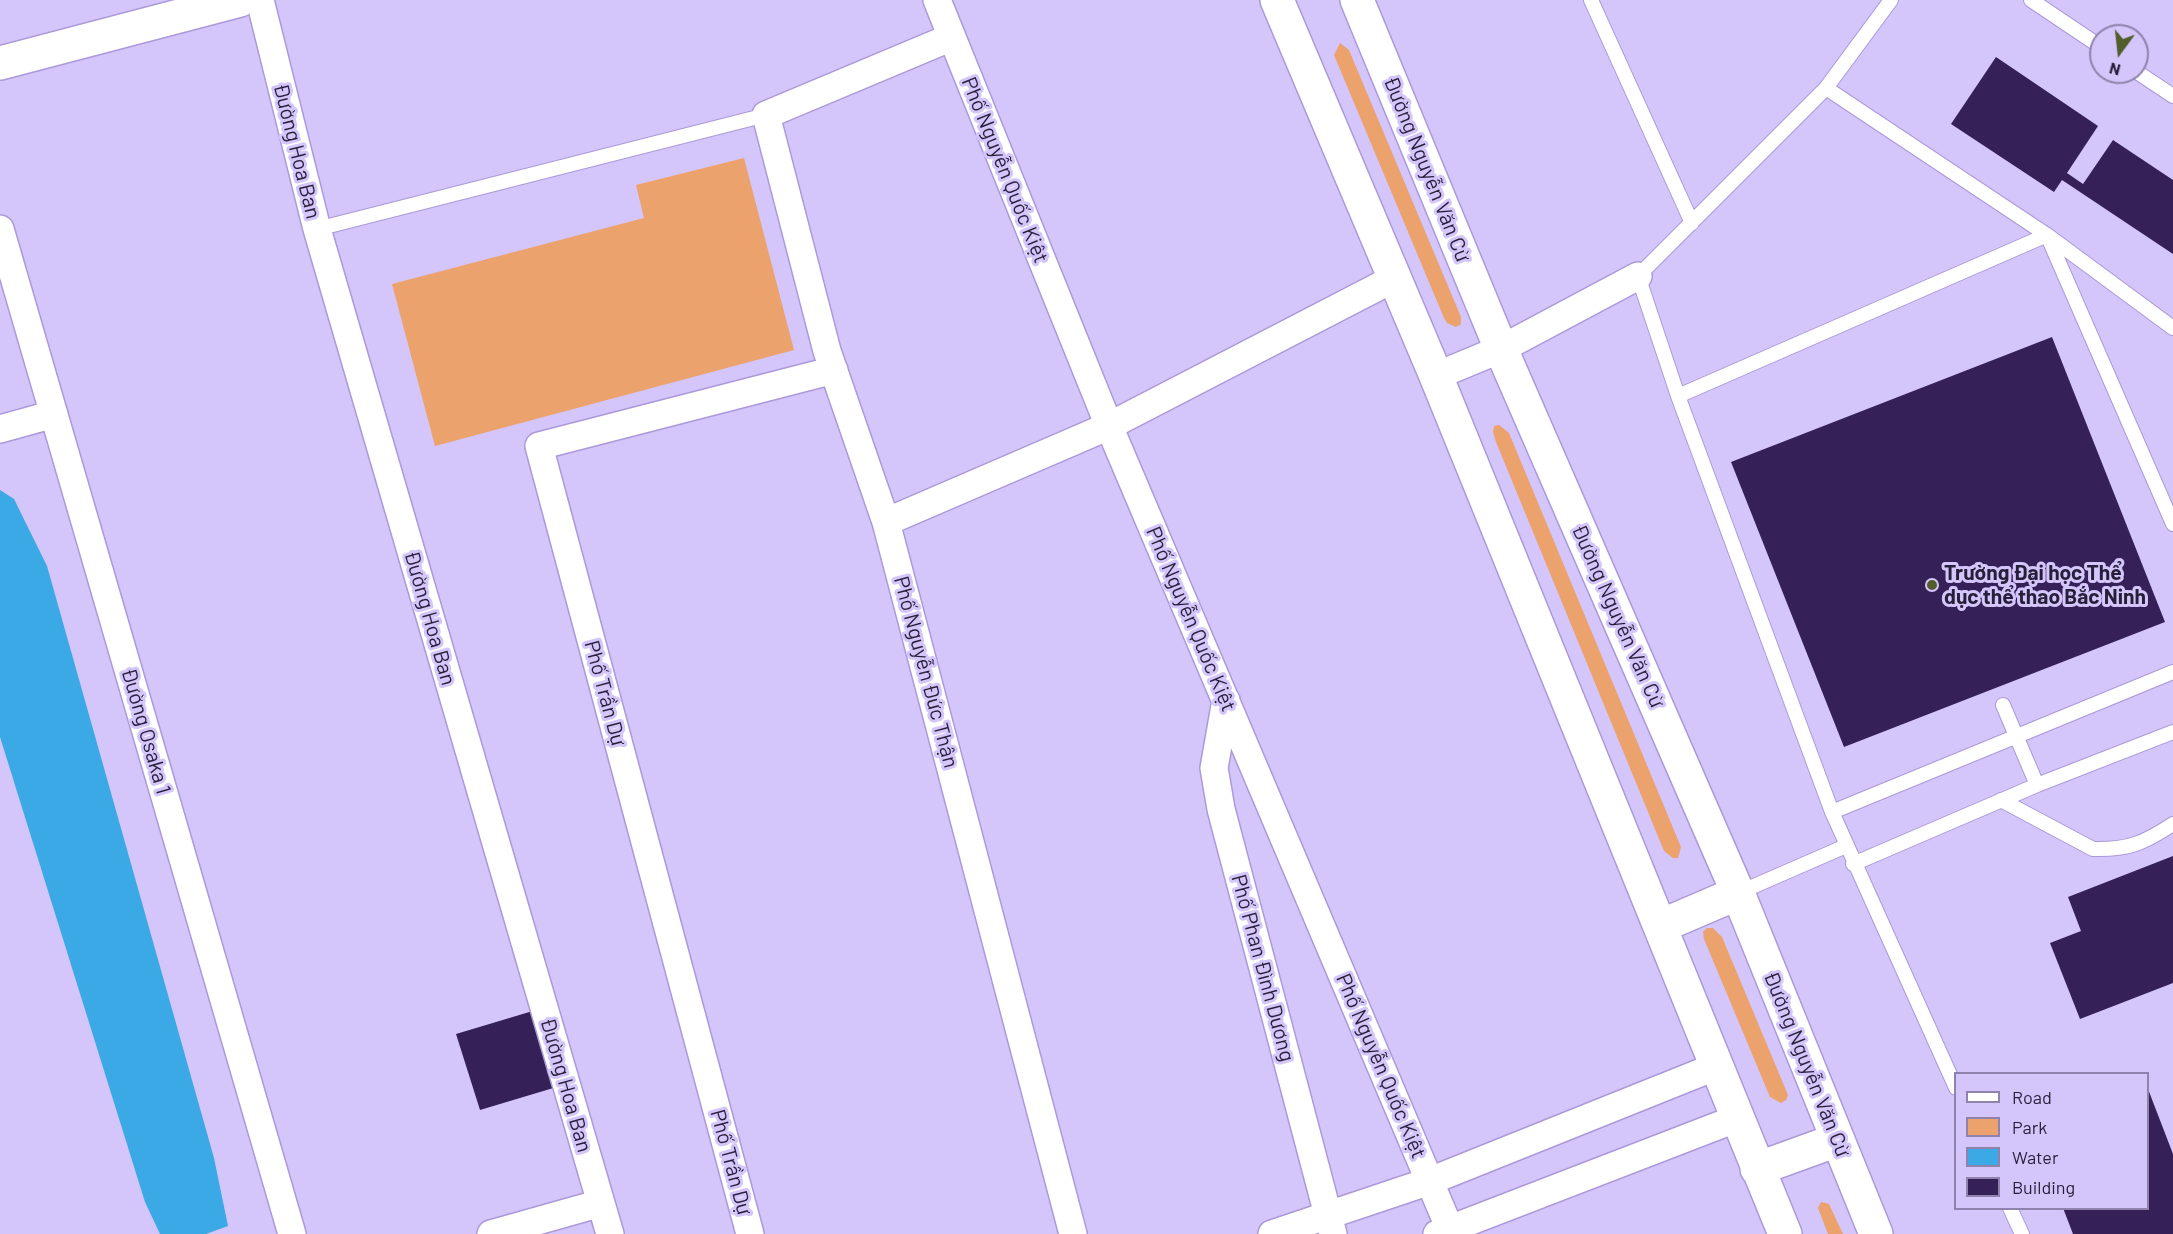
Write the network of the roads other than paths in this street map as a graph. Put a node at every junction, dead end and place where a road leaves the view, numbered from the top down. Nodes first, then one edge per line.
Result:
1 (240, 0) edge
2 (260, 0) edge
3 (937, 0) edge
4 (1277, 0) edge
5 (1357, 0) edge
6 (1592, 0) edge
7 (1891, 0) edge
8 (2031, 0) edge
9 (952, 37) junction
10 (2089, 39) edge
11 (0, 63) edge
12 (2149, 80) edge
13 (1826, 88) junction
14 (2173, 96) edge
15 (766, 115) junction
16 (1692, 223) junction
17 (0, 229) edge
18 (317, 229) junction
19 (2048, 235) junction
20 (1638, 276) junction
21 (1393, 279) junction
22 (2173, 328) edge
23 (1502, 349) junction
24 (834, 370) junction
25 (1436, 376) junction
26 (1678, 396) junction
27 (54, 414) junction
28 (1109, 426) junction
29 (0, 429) edge
30 (886, 522) junction
31 (2173, 524) edge
32 (2173, 672) edge
33 (1226, 700) junction
34 (2003, 705) dead end
35 (2173, 732) edge
36 (2016, 736) junction
37 (2037, 785) junction
38 (2001, 800) junction
39 (1832, 812) junction
40 (2173, 824) edge
41 (1846, 846) junction
42 (1853, 864) junction
43 (1738, 892) junction
44 (1661, 926) junction
45 (1717, 1066) junction
46 (1954, 1084) edge
47 (1738, 1118) junction
48 (1837, 1140) junction
49 (1757, 1169) junction
50 (1430, 1181) junction
51 (601, 1203) junction
52 (2010, 1210) edge
53 (1330, 1225) edge
54 (1446, 1233) edge
55 (292, 1234) edge
56 (491, 1234) edge
57 (610, 1234) edge
58 (750, 1234) edge
59 (1073, 1234) edge
60 (1272, 1234) edge
61 (1785, 1234) edge
62 (1876, 1234) edge
63 (2022, 1234) edge

1 - 11 main road
2 - 18 street, Đường Hoa Ban
3 - 9 street, Phố Nguyễn Quốc Kiệt
4 - 21 main road
5 - 23 main road, Đường Nguyễn Văn Cừ
6 - 16 lane
7 - 13 lane
8 - 10 lane
9 - 15 street
9 - 28 street, Phố Nguyễn Quốc Kiệt
12 - 14 lane
13 - 16 lane
13 - 19 lane
15 - 18 lane
15 - 24 street, Phố Nguyễn Đức Thận
16 - 20 lane
17 - 27 street, Đường Osaka 1
18 - 51 street, Đường Hoa Ban
19 - 22 lane
19 - 26 lane
19 - 31 lane
20 - 23 street
20 - 26 lane
21 - 25 main road
21 - 28 street
23 - 25 street
23 - 43 main road, Đường Nguyễn Văn Cừ
24 - 30 street, Phố Nguyễn Đức Thận
24 - 58 street, Phố Trần Dự
25 - 44 main road
26 - 39 lane
27 - 29 street
27 - 55 street, Đường Osaka 1
28 - 30 street
28 - 33 street, Phố Nguyễn Quốc Kiệt
30 - 59 street, Phố Nguyễn Đức Thận
32 - 36 lane
33 - 50 street, Phố Nguyễn Quốc Kiệt
33 - 53 street, Phố Phan Đình Dương
34 - 36 lane
35 - 37 lane
36 - 37 lane
36 - 39 lane
37 - 38 lane
38 - 40 lane
38 - 42 lane
39 - 41 lane
41 - 42 lane
41 - 43 lane
42 - 46 lane
43 - 44 main road
43 - 48 main road, Đường Nguyễn Văn Cừ
44 - 45 main road
45 - 47 main road
45 - 50 street
47 - 49 main road
47 - 54 street
48 - 49 main road
48 - 62 main road, Đường Nguyễn Văn Cừ
49 - 61 main road
50 - 53 street
50 - 54 street, Phố Nguyễn Quốc Kiệt
51 - 56 street
51 - 57 street, Đường Hoa Ban
52 - 63 lane
53 - 60 street

